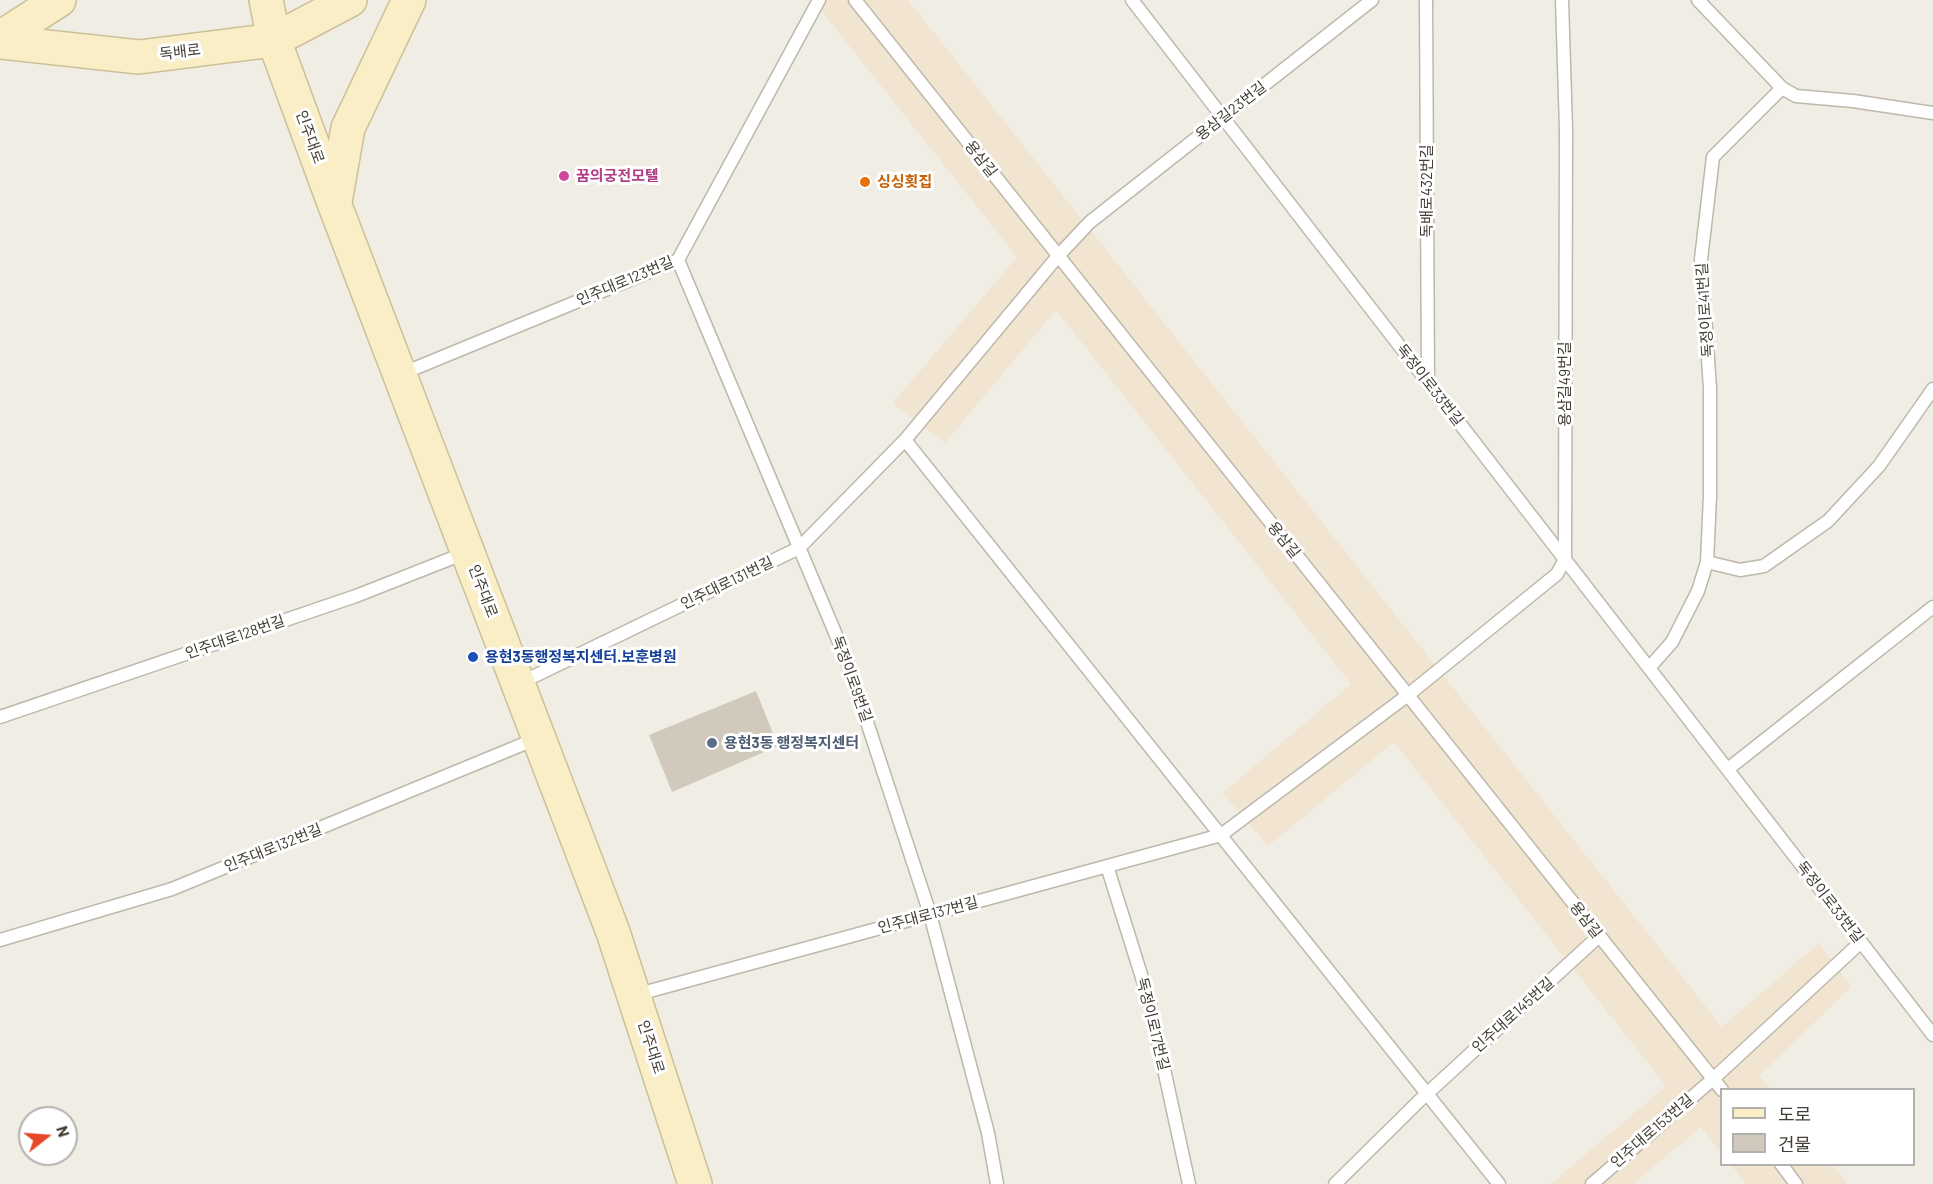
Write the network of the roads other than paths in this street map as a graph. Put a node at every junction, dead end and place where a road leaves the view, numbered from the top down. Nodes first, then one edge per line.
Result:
1 (59, 0) edge
2 (266, 0) edge
3 (350, 0) edge
4 (409, 0) edge
5 (819, 0) edge
6 (855, 0) edge
7 (1132, 0) edge
8 (1372, 0) edge
9 (1426, 0) edge
10 (1562, 0) edge
11 (1698, 0) edge
12 (0, 40) edge
13 (274, 40) junction
14 (1782, 88) junction
15 (1933, 113) edge
16 (1223, 117) junction
17 (334, 203) junction
18 (1090, 222) joint
19 (1058, 256) junction
20 (678, 260) junction
21 (400, 375) junction
22 (1428, 383) junction
23 (1933, 389) edge
24 (905, 440) junction
25 (799, 548) junction
26 (468, 552) junction
27 (1564, 559) junction
28 (1707, 562) junction
29 (1933, 607) edge
30 (1649, 668) junction
31 (518, 684) junction
32 (1408, 695) junction
33 (0, 717) edge
34 (539, 738) junction
35 (1728, 769) junction
36 (1221, 835) junction
37 (1107, 866) junction
38 (930, 914) junction
39 (1599, 936) junction
40 (0, 940) edge
41 (1861, 942) junction
42 (634, 995) junction
43 (1933, 1035) edge
44 (1713, 1079) junction
45 (1720, 1088) edge
46 (1427, 1094) junction
47 (1782, 1166) edge
48 (695, 1184) edge
49 (997, 1184) edge
50 (1189, 1184) edge
51 (1335, 1184) edge
52 (1499, 1184) edge
53 (1592, 1184) edge
54 (1796, 1184) edge

1 - 12 main road
2 - 13 main road, 인주대로
3 - 13 main road, 독배로
4 - 17 main road
5 - 20 lane, 인주대로123번길
6 - 19 lane, 용삼길
7 - 16 lane, 독정이로33번길
8 - 16 lane, 용삼길23번길
9 - 22 lane, 독배로432번길
10 - 27 lane, 용삼길49번길
11 - 14 lane
12 - 13 main road, 독배로
13 - 17 main road, 인주대로
14 - 15 lane
14 - 28 lane, 독정이로41번길
16 - 18 lane, 용삼길23번길
16 - 22 lane, 독정이로33번길
17 - 21 main road, 인주대로
18 - 19 lane, 인주대로131번길
19 - 24 lane, 인주대로131번길
19 - 32 lane, 용삼길
20 - 21 lane, 인주대로123번길
20 - 25 lane, 독정이로9번길
21 - 26 main road, 인주대로
22 - 27 lane, 독정이로33번길
23 - 28 lane
24 - 25 lane, 인주대로131번길
24 - 36 lane
25 - 31 lane, 인주대로131번길
25 - 38 lane, 독정이로9번길
26 - 31 main road, 인주대로
26 - 33 lane, 인주대로128번길
27 - 30 lane, 독정이로33번길
27 - 32 lane
28 - 30 lane, 독정이로41번길
29 - 35 lane
30 - 35 lane, 독정이로33번길
31 - 34 main road, 인주대로
32 - 36 lane, 인주대로137번길
32 - 39 lane, 용삼길
34 - 40 lane, 인주대로132번길
34 - 42 main road, 인주대로
35 - 41 lane, 독정이로33번길
36 - 37 lane, 인주대로137번길
36 - 46 lane
37 - 38 lane, 인주대로137번길
37 - 50 lane, 독정이로17번길
38 - 42 lane, 인주대로137번길
38 - 49 lane, 독정이로9번길
39 - 44 lane, 용삼길
39 - 46 lane, 인주대로145번길
41 - 43 lane, 독정이로33번길
41 - 44 lane
42 - 48 main road, 인주대로
44 - 45 lane, 용삼길
44 - 53 lane, 인주대로153번길
46 - 51 lane, 인주대로145번길
46 - 52 lane
47 - 54 lane

